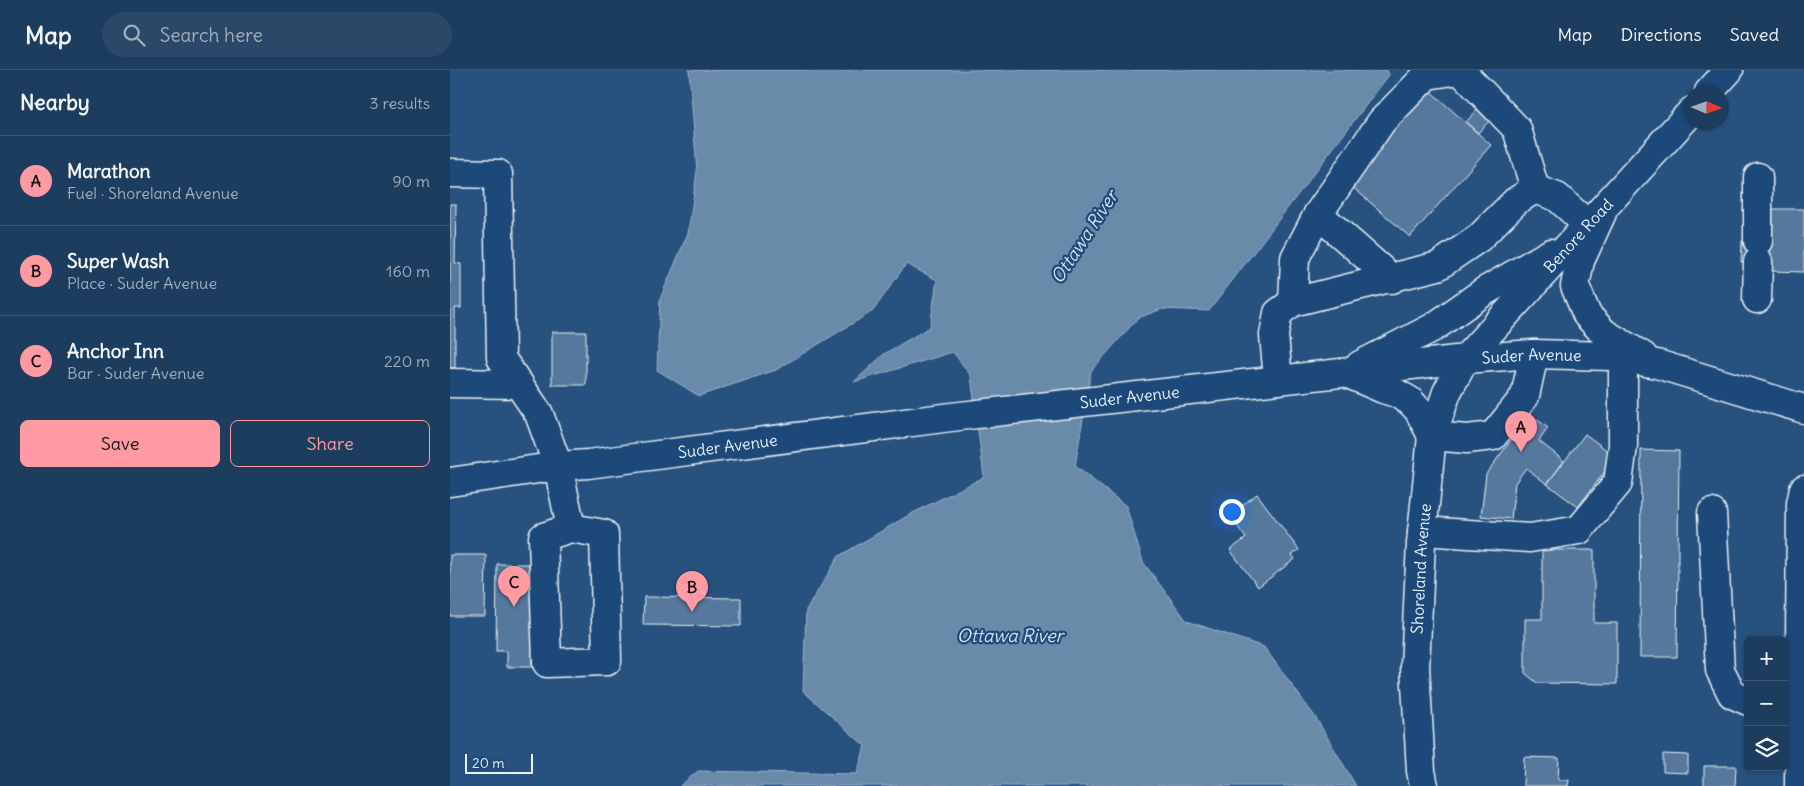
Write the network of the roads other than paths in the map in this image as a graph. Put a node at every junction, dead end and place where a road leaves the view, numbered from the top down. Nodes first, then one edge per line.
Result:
1 (1729, 70) edge
2 (1715, 85) edge
3 (1684, 120) edge
4 (450, 173) edge
5 (1758, 178) dead end
6 (1535, 189) junction
7 (1318, 214) junction
8 (1589, 223) junction
9 (1392, 279) junction
10 (1757, 299) dead end
11 (1293, 302) junction
12 (1534, 354) junction
13 (1623, 358) junction
14 (1465, 359) junction
15 (1657, 364) junction
16 (1346, 372) junction
17 (1278, 380) junction
18 (450, 384) edge
19 (519, 384) junction
20 (1804, 409) edge
21 (1432, 436) junction
22 (558, 466) junction
23 (450, 482) edge
24 (1804, 489) edge
25 (1712, 514) dead end
26 (571, 528) junction
27 (1422, 531) junction
28 (1744, 699) edge
29 (1792, 707) edge
30 (1424, 786) edge
31 (1799, 786) edge

1 - 2 main road
3 - 8 main road, Benore Road
4 - 19 main road
5 - 10 main road
6 - 7 main road
6 - 8 main road
6 - 9 main road
7 - 9 main road
7 - 11 main road
8 - 14 main road, Benore Road
8 - 15 main road
8 - 16 main road
9 - 11 main road
11 - 17 main road
12 - 13 main road, Suder Avenue
12 - 14 main road, Suder Avenue
12 - 21 main road
13 - 15 main road, Suder Avenue
13 - 27 main road
14 - 16 main road, Suder Avenue
14 - 21 main road, Shoreland Avenue
15 - 20 main road, Suder Avenue
16 - 17 main road, Suder Avenue
16 - 21 main road
17 - 22 main road, Suder Avenue
18 - 19 main road
19 - 22 main road
21 - 27 main road, Shoreland Avenue
22 - 23 main road, Suder Avenue
22 - 26 main road
24 - 29 main road
25 - 28 main road
26 - 26 main road
27 - 30 main road, Shoreland Avenue
29 - 31 main road

